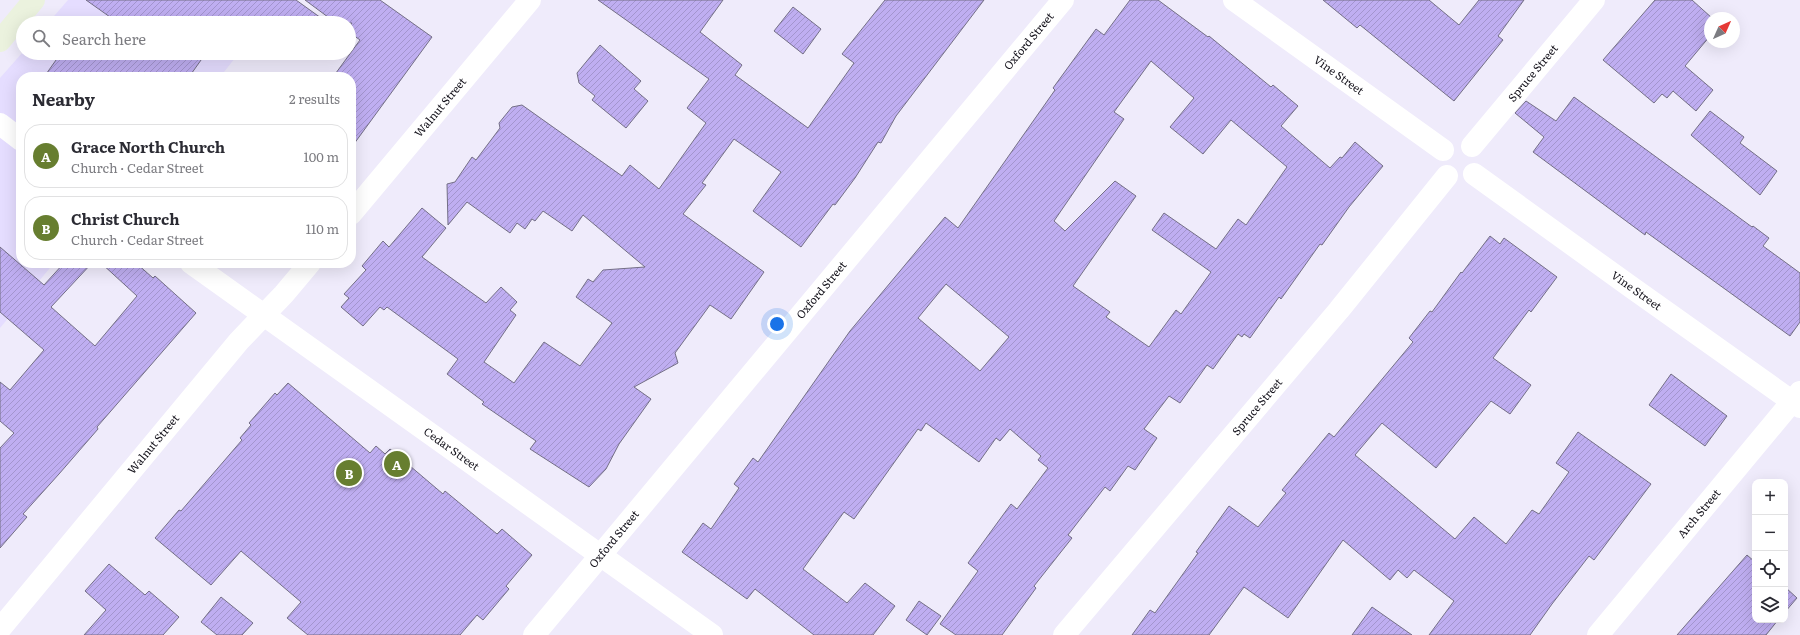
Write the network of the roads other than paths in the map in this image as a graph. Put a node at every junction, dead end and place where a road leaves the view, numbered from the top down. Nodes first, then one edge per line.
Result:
1 (34, 0) edge
2 (530, 0) edge
3 (1063, 0) edge
4 (1234, 0) edge
5 (1594, 0) edge
6 (20, 16) edge
7 (16, 21) edge
8 (0, 40) edge
9 (0, 124) edge
10 (16, 136) edge
11 (1472, 146) junction
12 (1443, 150) junction
13 (1474, 174) junction
14 (1447, 176) junction
15 (356, 208) edge
16 (198, 268) edge
17 (306, 268) edge
18 (264, 315) junction
19 (1798, 400) edge
20 (602, 555) junction
21 (0, 629) edge
22 (534, 635) edge
23 (712, 635) edge
24 (1064, 635) edge
25 (1598, 635) edge

1 - 6 main road
2 - 15 street, Walnut Street
3 - 20 street, Oxford Street
4 - 12 street, Vine Street
5 - 11 street, Spruce Street
7 - 8 main road
9 - 10 street
11 - 12 street
11 - 13 street
12 - 14 street
13 - 14 street
13 - 19 street, Vine Street
14 - 24 street, Spruce Street
16 - 18 street, Cedar Street
17 - 18 street, Walnut Street
18 - 20 street, Cedar Street
18 - 21 street, Walnut Street
19 - 25 street, Arch Street
20 - 22 street, Oxford Street
20 - 23 street, Cedar Street

